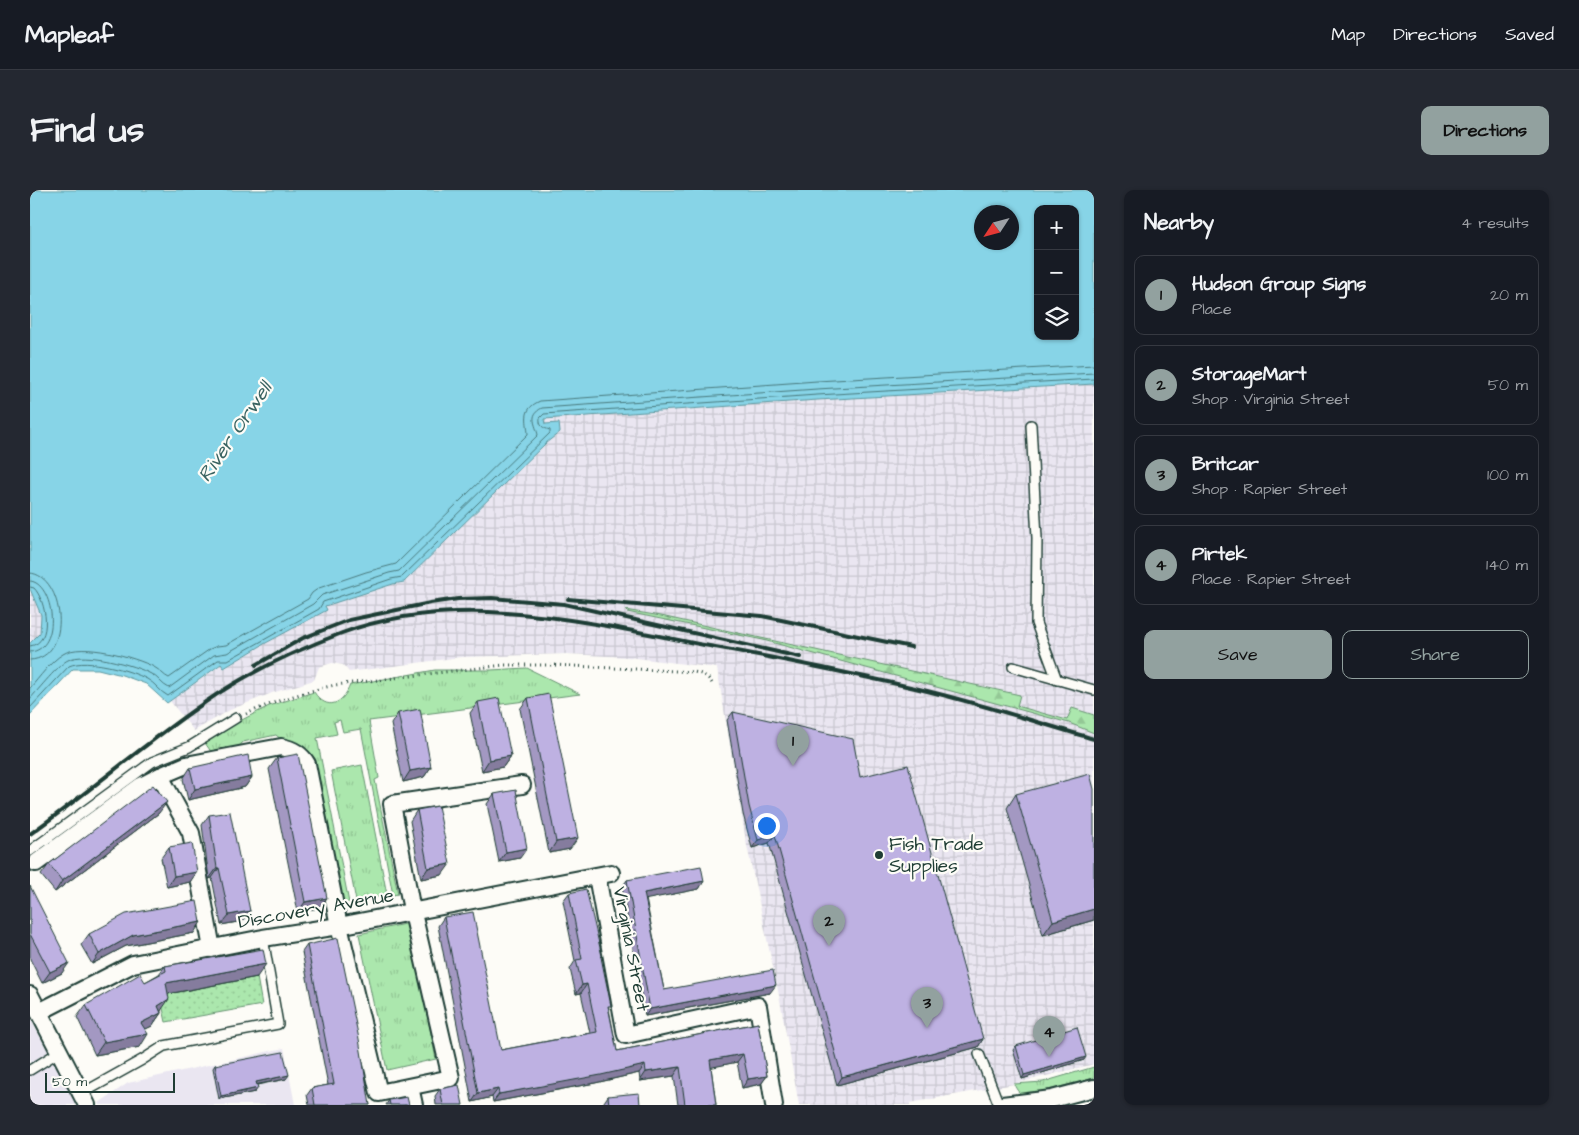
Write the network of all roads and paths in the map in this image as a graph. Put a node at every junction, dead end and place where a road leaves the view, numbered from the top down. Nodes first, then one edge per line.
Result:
1 (1031, 425) dead end
2 (1013, 668) dead end
3 (1057, 680) junction
4 (712, 685) dead end
5 (1094, 690) edge
6 (236, 718) joint
7 (160, 776) junction
8 (522, 785) dead end
9 (33, 857) edge
10 (604, 875) joint
11 (413, 912) junction
12 (339, 926) junction
13 (263, 938) junction
14 (212, 948) junction
15 (30, 995) edge
16 (39, 1012) junction
17 (59, 1052) junction
18 (979, 1054) dead end
19 (30, 1070) edge
20 (410, 1087) junction
21 (1094, 1088) edge
22 (84, 1099) edge
23 (414, 1105) edge
24 (774, 1105) edge
25 (1000, 1105) edge

1 - 3 lane
2 - 3 lane
3 - 5 lane
4 - 6 path
6 - 9 lane
7 - 9 street
7 - 12 street
7 - 14 street
8 - 11 street
10 - 11 street, Discovery Avenue
10 - 24 street, Virginia Street
11 - 12 street, Discovery Avenue
11 - 20 street
12 - 13 street, Discovery Avenue
12 - 20 street
13 - 14 street, Discovery Avenue
13 - 22 lane
14 - 16 street, Discovery Avenue
15 - 16 street
16 - 17 street
17 - 19 lane
17 - 22 street
18 - 25 lane
20 - 23 street
21 - 25 street

